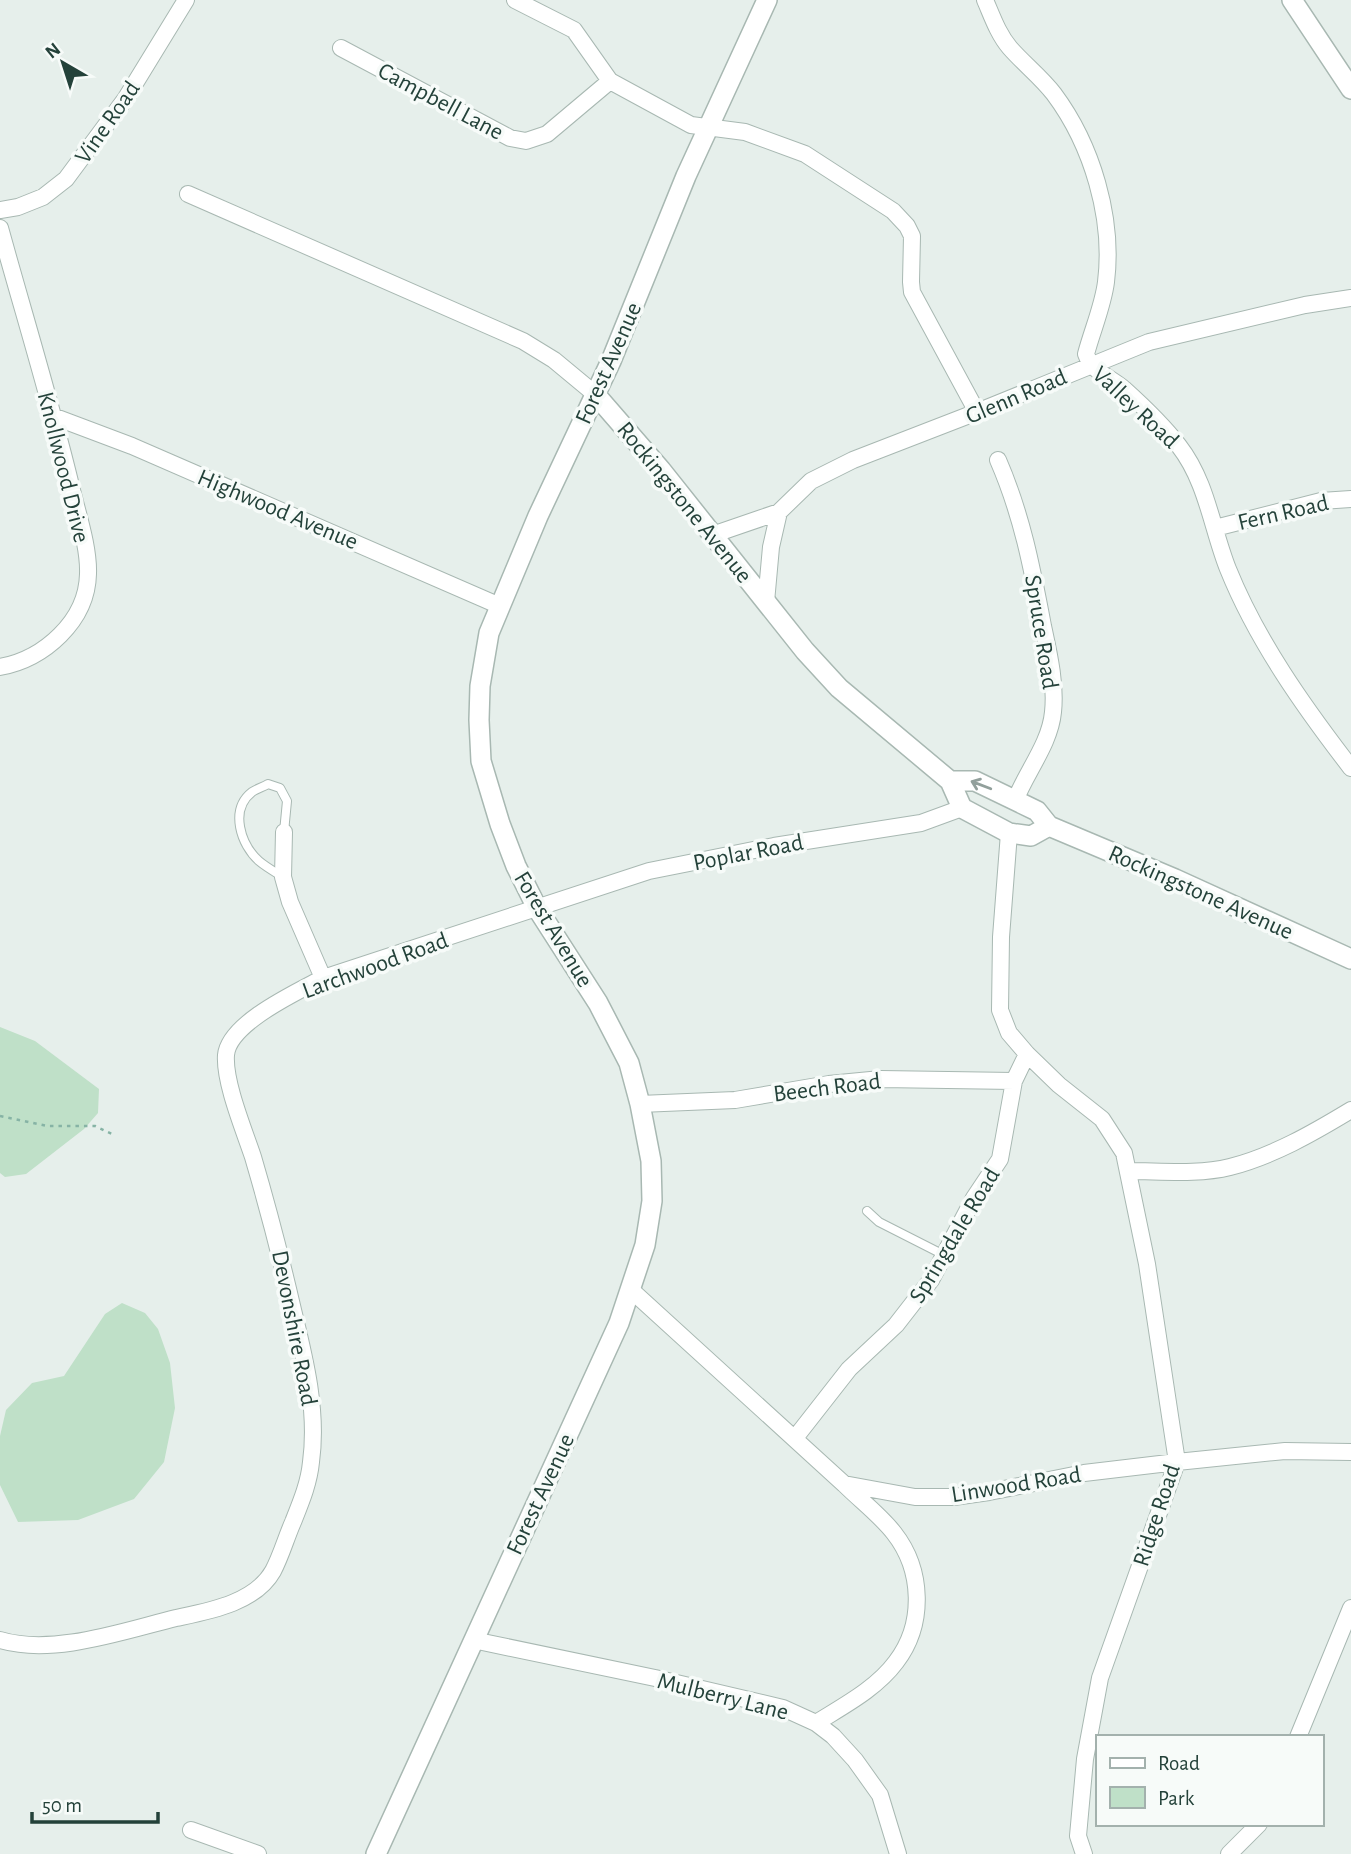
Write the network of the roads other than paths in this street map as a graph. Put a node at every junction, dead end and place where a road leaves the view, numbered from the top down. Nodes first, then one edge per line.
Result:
1 (186, 0) edge
2 (515, 0) edge
3 (767, 0) edge
4 (985, 0) edge
5 (1292, 0) edge
6 (341, 48) dead end
7 (610, 81) junction
8 (1351, 89) edge
9 (709, 127) junction
10 (188, 194) dead end
11 (0, 211) edge
12 (0, 228) edge
13 (1351, 298) edge
14 (1089, 365) junction
15 (595, 394) junction
16 (977, 412) junction
17 (55, 417) junction
18 (998, 460) dead end
19 (1351, 499) edge
20 (779, 512) junction
21 (1215, 528) junction
22 (712, 535) junction
23 (766, 602) junction
24 (500, 606) junction
25 (0, 667) edge
26 (1351, 768) edge
27 (950, 781) junction
28 (1015, 801) junction
29 (962, 808) junction
30 (1049, 826) junction
31 (284, 832) joint
32 (1009, 833) junction
33 (283, 877) junction
34 (537, 908) junction
35 (1351, 959) edge
36 (323, 978) junction
37 (229, 1046) joint
38 (1027, 1054) junction
39 (1014, 1081) junction
40 (640, 1104) junction
41 (1351, 1110) edge
42 (1128, 1171) junction
43 (867, 1211) dead end
44 (944, 1255) junction
45 (630, 1289) junction
46 (795, 1438) junction
47 (1351, 1452) edge
48 (1177, 1462) junction
49 (844, 1484) junction
50 (1351, 1608) edge
51 (0, 1640) edge
52 (473, 1640) junction
53 (816, 1723) junction
54 (1299, 1735) edge
55 (1257, 1826) edge
56 (191, 1830) dead end
57 (258, 1854) edge
58 (376, 1854) edge
59 (898, 1854) edge
60 (1084, 1854) edge
61 (1229, 1854) edge

1 - 11 street, Vine Road
2 - 7 street
3 - 9 street, Forest Avenue
4 - 14 street, Valley Road
5 - 8 street
6 - 7 street, Campbell Lane
7 - 9 street
9 - 15 street, Forest Avenue
9 - 16 street
10 - 15 street, Rockingstone Avenue
12 - 17 street, Knollwood Drive
13 - 14 street, Glenn Road
14 - 16 street, Glenn Road
14 - 21 street, Valley Road
15 - 22 street, Rockingstone Avenue
15 - 24 street, Forest Avenue
16 - 20 street, Glenn Road
17 - 24 street, Highwood Avenue
17 - 25 street, Knollwood Drive
18 - 28 street, Spruce Road
19 - 21 street, Fern Road
20 - 22 street, Glenn Road
20 - 23 street
21 - 26 street, Valley Road
22 - 23 street, Rockingstone Avenue
23 - 27 street, Rockingstone Avenue
24 - 34 street, Forest Avenue
28 -> 27 street, Rockingstone Avenue
27 - 29 street, Rockingstone Avenue
28 - 30 street, Rockingstone Avenue
29 - 32 street
29 - 34 street, Poplar Road
30 - 32 street
30 - 35 street, Rockingstone Avenue
31 - 33 street
31 - 33 lane
32 - 38 street
33 - 36 street
34 - 36 street, Larchwood Road
34 - 40 street, Forest Avenue
36 - 37 street, Larchwood Road
37 - 51 street, Devonshire Road
38 - 39 street, Springdale Road
38 - 42 street, Ridge Road
39 - 40 street, Beech Road
39 - 44 street, Springdale Road
40 - 45 street, Forest Avenue
41 - 42 street
42 - 48 street, Ridge Road
43 - 44 lane
44 - 46 street, Springdale Road
45 - 46 street
45 - 52 street, Forest Avenue
46 - 49 street
47 - 48 street, Linwood Road
48 - 49 street, Linwood Road
48 - 60 street, Ridge Road
49 - 53 street
50 - 54 street
52 - 53 street, Mulberry Lane
52 - 58 street, Forest Avenue
53 - 59 street, Mulberry Lane
55 - 61 street
56 - 57 street

